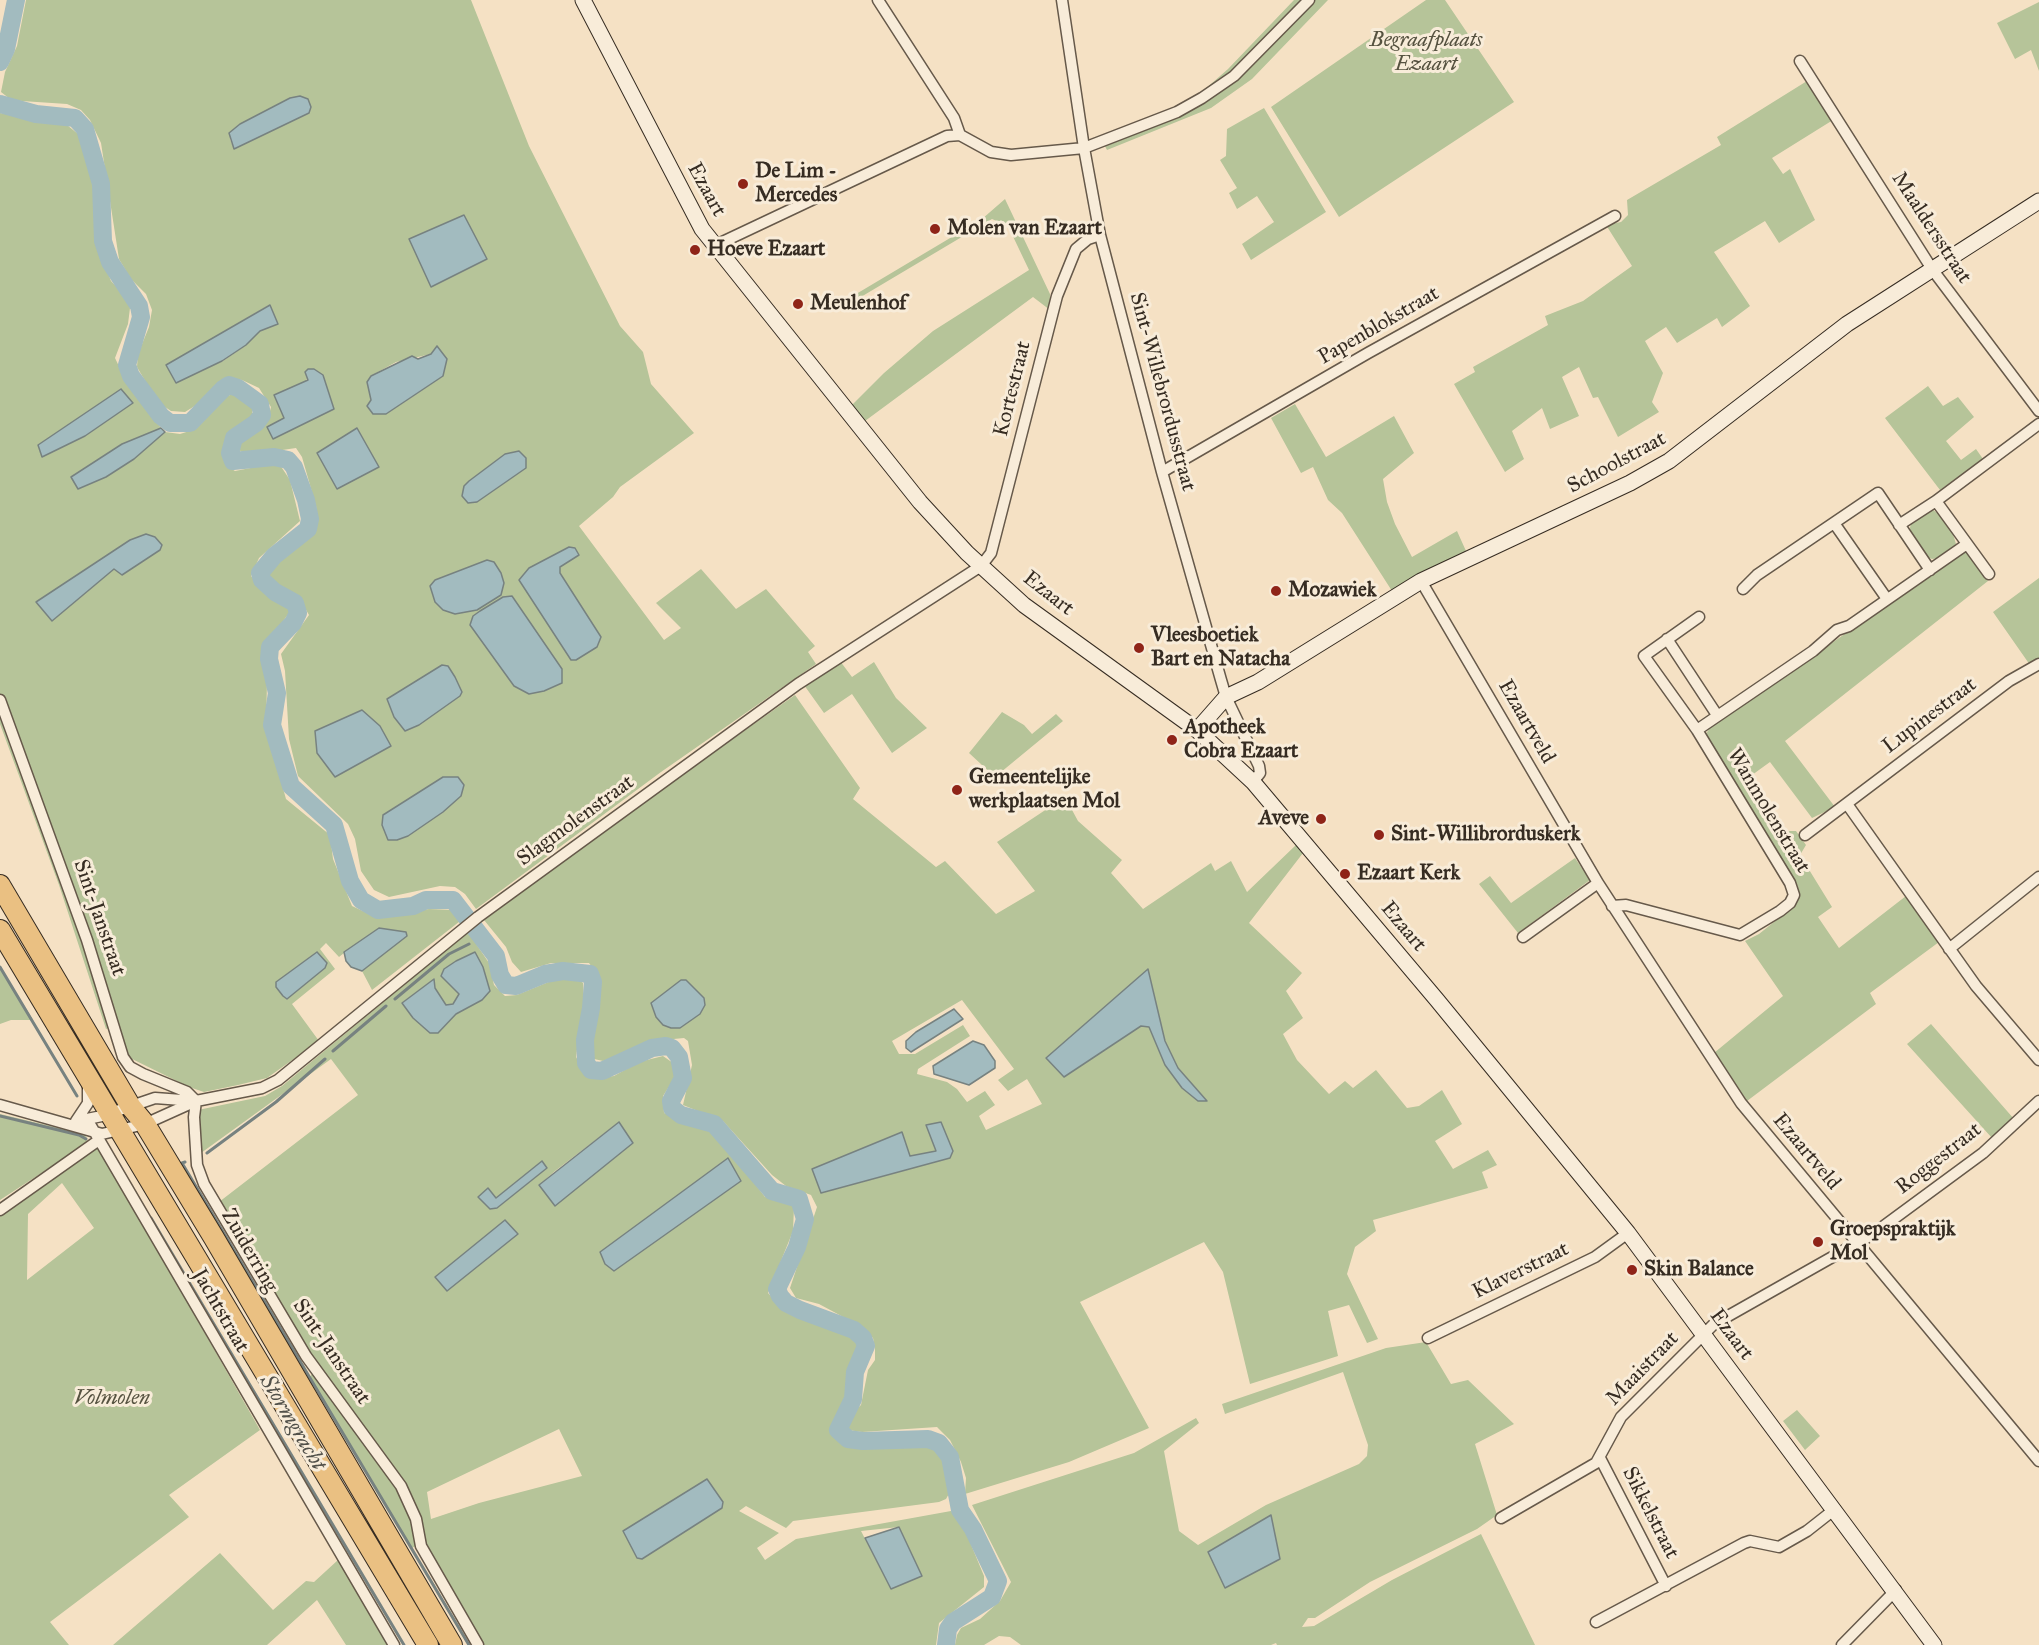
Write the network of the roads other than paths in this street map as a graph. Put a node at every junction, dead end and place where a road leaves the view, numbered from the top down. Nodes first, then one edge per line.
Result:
1 (583, 0) edge
2 (878, 0) edge
3 (1062, 0) edge
4 (1309, 0) edge
5 (1800, 61) dead end
6 (960, 135) junction
7 (1084, 147) junction
8 (2039, 201) edge
9 (1615, 216) dead end
10 (1100, 234) junction
11 (714, 246) junction
12 (1932, 269) junction
13 (2039, 411) edge
14 (2039, 424) edge
15 (1162, 472) junction
16 (1936, 501) junction
17 (1834, 523) junction
18 (1899, 525) junction
19 (1967, 544) junction
20 (981, 566) junction
21 (1930, 570) junction
22 (1989, 574) dead end
23 (1421, 581) junction
24 (1743, 589) dead end
25 (1887, 599) junction
26 (1698, 617) dead end
27 (1667, 639) junction
28 (2039, 664) edge
29 (1226, 698) junction
30 (0, 700) edge
31 (1717, 715) junction
32 (1197, 730) junction
33 (1697, 730) junction
34 (1253, 782) junction
35 (1847, 804) junction
36 (1805, 835) dead end
37 (2039, 877) edge
38 (1598, 883) junction
39 (0, 885) edge
40 (1612, 906) junction
41 (0, 930) edge
42 (1523, 937) dead end
43 (1948, 949) junction
44 (2039, 1060) edge
45 (86, 1077) junction
46 (196, 1101) junction
47 (2039, 1101) edge
48 (0, 1105) edge
49 (131, 1107) junction
50 (110, 1114) junction
51 (87, 1119) junction
52 (76, 1121) junction
53 (64, 1122) junction
54 (146, 1124) junction
55 (122, 1131) junction
56 (97, 1137) junction
57 (0, 1210) edge
58 (1628, 1233) junction
59 (1857, 1244) junction
60 (1704, 1334) junction
61 (1428, 1338) dead end
62 (1600, 1458) junction
63 (2039, 1461) edge
64 (1835, 1509) junction
65 (1501, 1518) dead end
66 (1666, 1586) junction
67 (1896, 1590) junction
68 (1596, 1622) dead end
69 (394, 1645) edge
70 (428, 1645) edge
71 (452, 1645) edge
72 (478, 1645) edge
73 (1842, 1645) edge
74 (1934, 1645) edge

1 - 11 main road, Ezaart
2 - 6 street
3 - 7 street, Sint-Willebrordusstraat
4 - 7 street
5 - 12 street, Maaldersstraat
6 - 7 street
6 - 11 street
7 - 10 street, Sint-Willebrordusstraat
8 - 12 main road, Schoolstraat
9 - 15 street, Papenblokstraat
10 - 15 street, Sint-Willebrordusstraat
10 - 20 street, Kortestraat
11 - 20 main road, Ezaart
12 - 13 street, Maaldersstraat
12 - 23 main road, Schoolstraat
14 - 16 street
15 - 29 street, Sint-Willebrordusstraat
16 - 18 street
16 - 19 street
17 - 18 street
17 - 24 street
17 - 25 street
18 - 21 street
19 - 21 street
19 - 22 street
20 - 32 main road, Ezaart
20 - 46 street, Slagmolenstraat
21 - 25 street
23 - 29 main road, Schoolstraat
23 - 38 street, Ezaartveld
25 - 31 street
26 - 27 street, Wanmolenstraat
27 - 31 street
27 - 33 street, Wanmolenstraat
28 - 35 street, Lupinestraat
29 - 32 main road, Schoolstraat
29 - 34 street, Sint-Willebrordusstraat
30 - 46 street, Sint-Janstraat
31 - 33 street
32 - 34 main road, Ezaart
33 - 40 street, Wanmolenstraat
34 - 58 main road, Ezaart
35 - 36 street, Lupinestraat
35 - 43 street
37 - 43 street
38 - 40 street, Ezaartveld
38 - 42 street
39 - 49 highway, Zuiderring
40 - 59 street, Ezaartveld
41 - 45 highway
43 - 44 street
45 - 50 highway
45 - 52 street
46 - 49 street, Slagmolenstraat
46 - 54 street, Slagmolenstraat
46 - 72 street, Sint-Janstraat
47 - 59 street, Roggestraat
48 - 53 street, Slagmolenstraat
49 - 50 street, Slagmolenstraat
49 - 54 highway, Zuiderring
50 - 51 street, Slagmolenstraat
50 - 55 highway
51 - 52 street, Slagmolenstraat
51 - 56 street, Jachtstraat
52 - 53 street, Slagmolenstraat
53 - 56 street, Slagmolenstraat
54 - 55 street, Slagmolenstraat
54 - 71 highway, Zuiderring
55 - 56 street, Slagmolenstraat
55 - 70 highway
56 - 57 street
56 - 69 street, Jachtstraat
58 - 60 main road, Ezaart
58 - 61 street, Klaverstraat
59 - 60 street, Roggestraat
59 - 63 street, Ezaartveld
60 - 62 street, Maaistraat
60 - 64 main road, Ezaart
62 - 65 street, Maaistraat
62 - 66 street, Sikkelstraat
64 - 66 street, Sikkelstraat
64 - 67 main road, Ezaart
66 - 68 street, Sikkelstraat
67 - 73 street
67 - 74 main road, Ezaart

